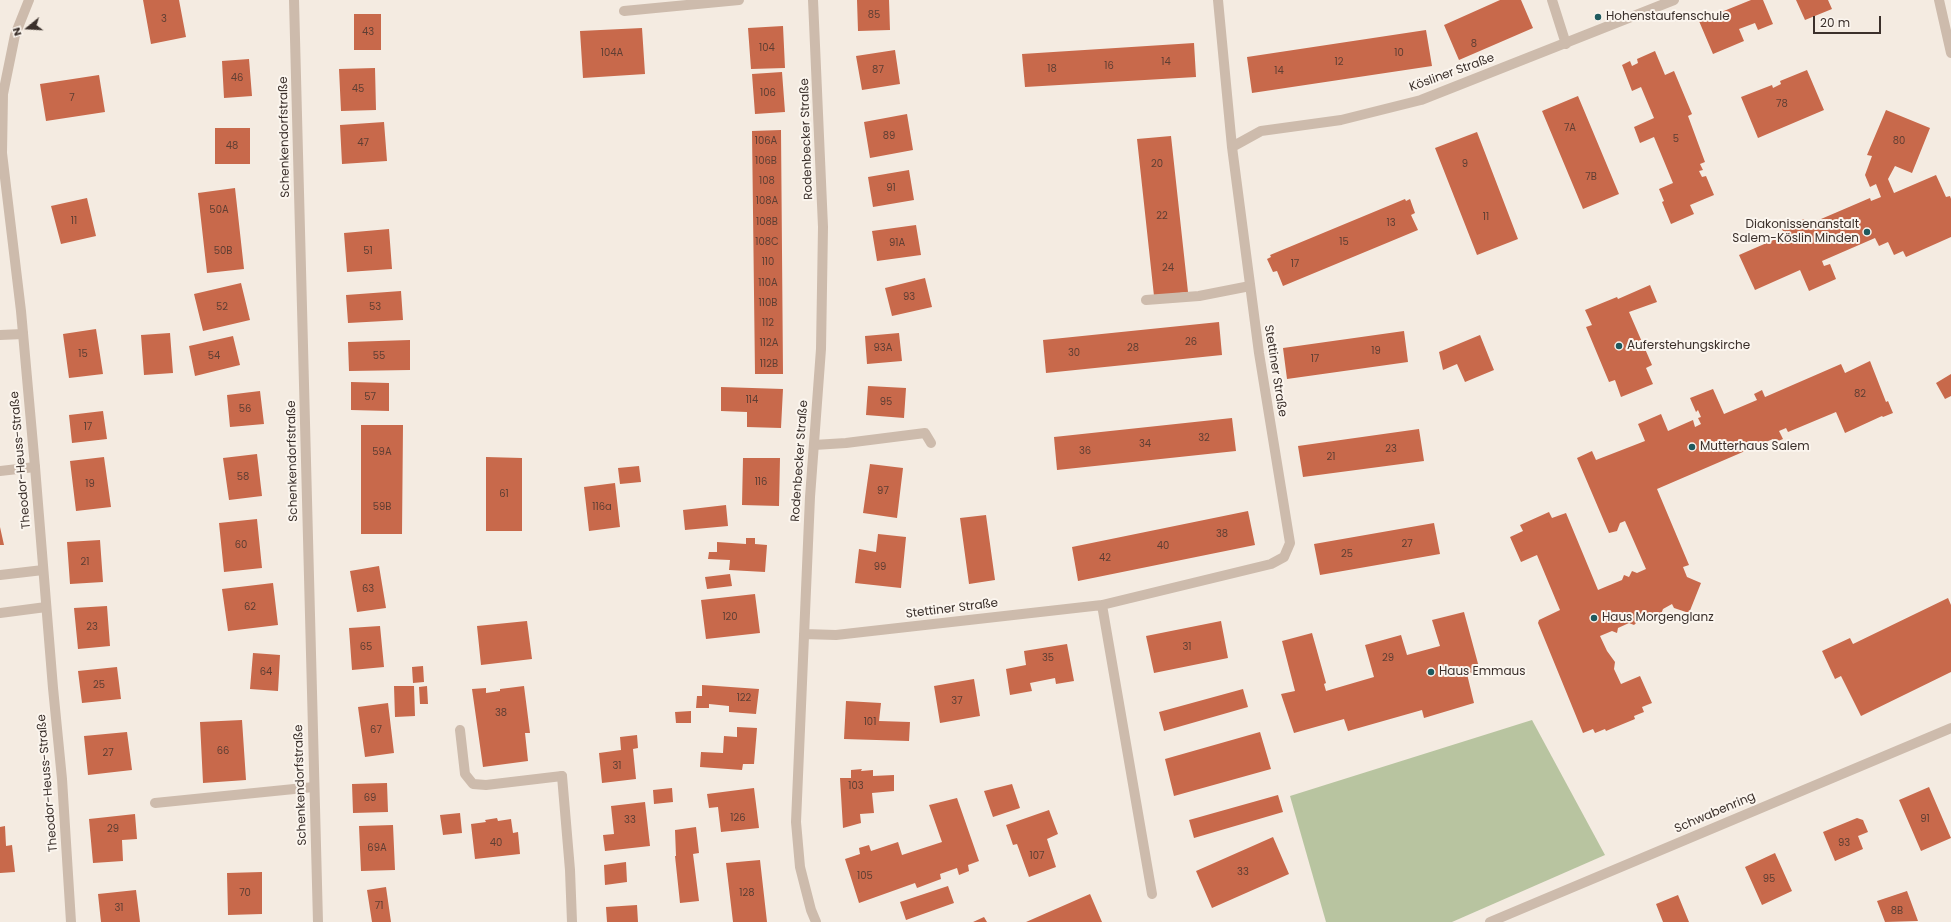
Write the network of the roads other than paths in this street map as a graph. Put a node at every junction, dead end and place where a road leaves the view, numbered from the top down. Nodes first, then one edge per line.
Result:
1 (29, 0) edge
2 (294, 0) edge
3 (739, 0) edge
4 (813, 0) edge
5 (1218, 0) edge
6 (1552, 0) edge
7 (1674, 0) edge
8 (1939, 0) edge
9 (624, 11) dead end
10 (1566, 44) junction
11 (1951, 53) edge
12 (1232, 147) junction
13 (1250, 286) junction
14 (1146, 300) dead end
15 (23, 334) junction
16 (0, 335) edge
17 (931, 443) dead end
18 (814, 445) junction
19 (35, 467) junction
20 (0, 471) edge
21 (43, 570) junction
22 (0, 575) edge
23 (1102, 605) junction
24 (46, 607) junction
25 (0, 613) edge
26 (804, 634) junction
27 (1951, 728) edge
28 (460, 730) dead end
29 (314, 787) junction
30 (154, 803) dead end
31 (1152, 894) dead end
32 (71, 922) edge
33 (318, 922) edge
34 (572, 922) edge
35 (816, 922) edge
36 (1490, 922) edge

1 - 15 street, Theodor-Heuss-Straße
2 - 29 street, Schenkendorfstraße
3 - 9 street
4 - 18 street, Rodenbecker Straße
5 - 12 street, Stettiner Straße
6 - 10 street
7 - 10 street, Kösliner Straße
8 - 11 street
10 - 12 street, Kösliner Straße
12 - 13 street, Stettiner Straße
13 - 14 street
13 - 23 street, Stettiner Straße
15 - 16 street
15 - 19 street, Theodor-Heuss-Straße
17 - 18 street
18 - 26 street, Rodenbecker Straße
19 - 20 street
19 - 21 street, Theodor-Heuss-Straße
21 - 22 street
21 - 24 street, Theodor-Heuss-Straße
23 - 26 street, Stettiner Straße
23 - 31 street
24 - 25 street
24 - 32 street, Theodor-Heuss-Straße
26 - 35 street, Rodenbecker Straße
27 - 36 street, Schwabenring
28 - 34 street
29 - 30 street
29 - 33 street, Schenkendorfstraße

